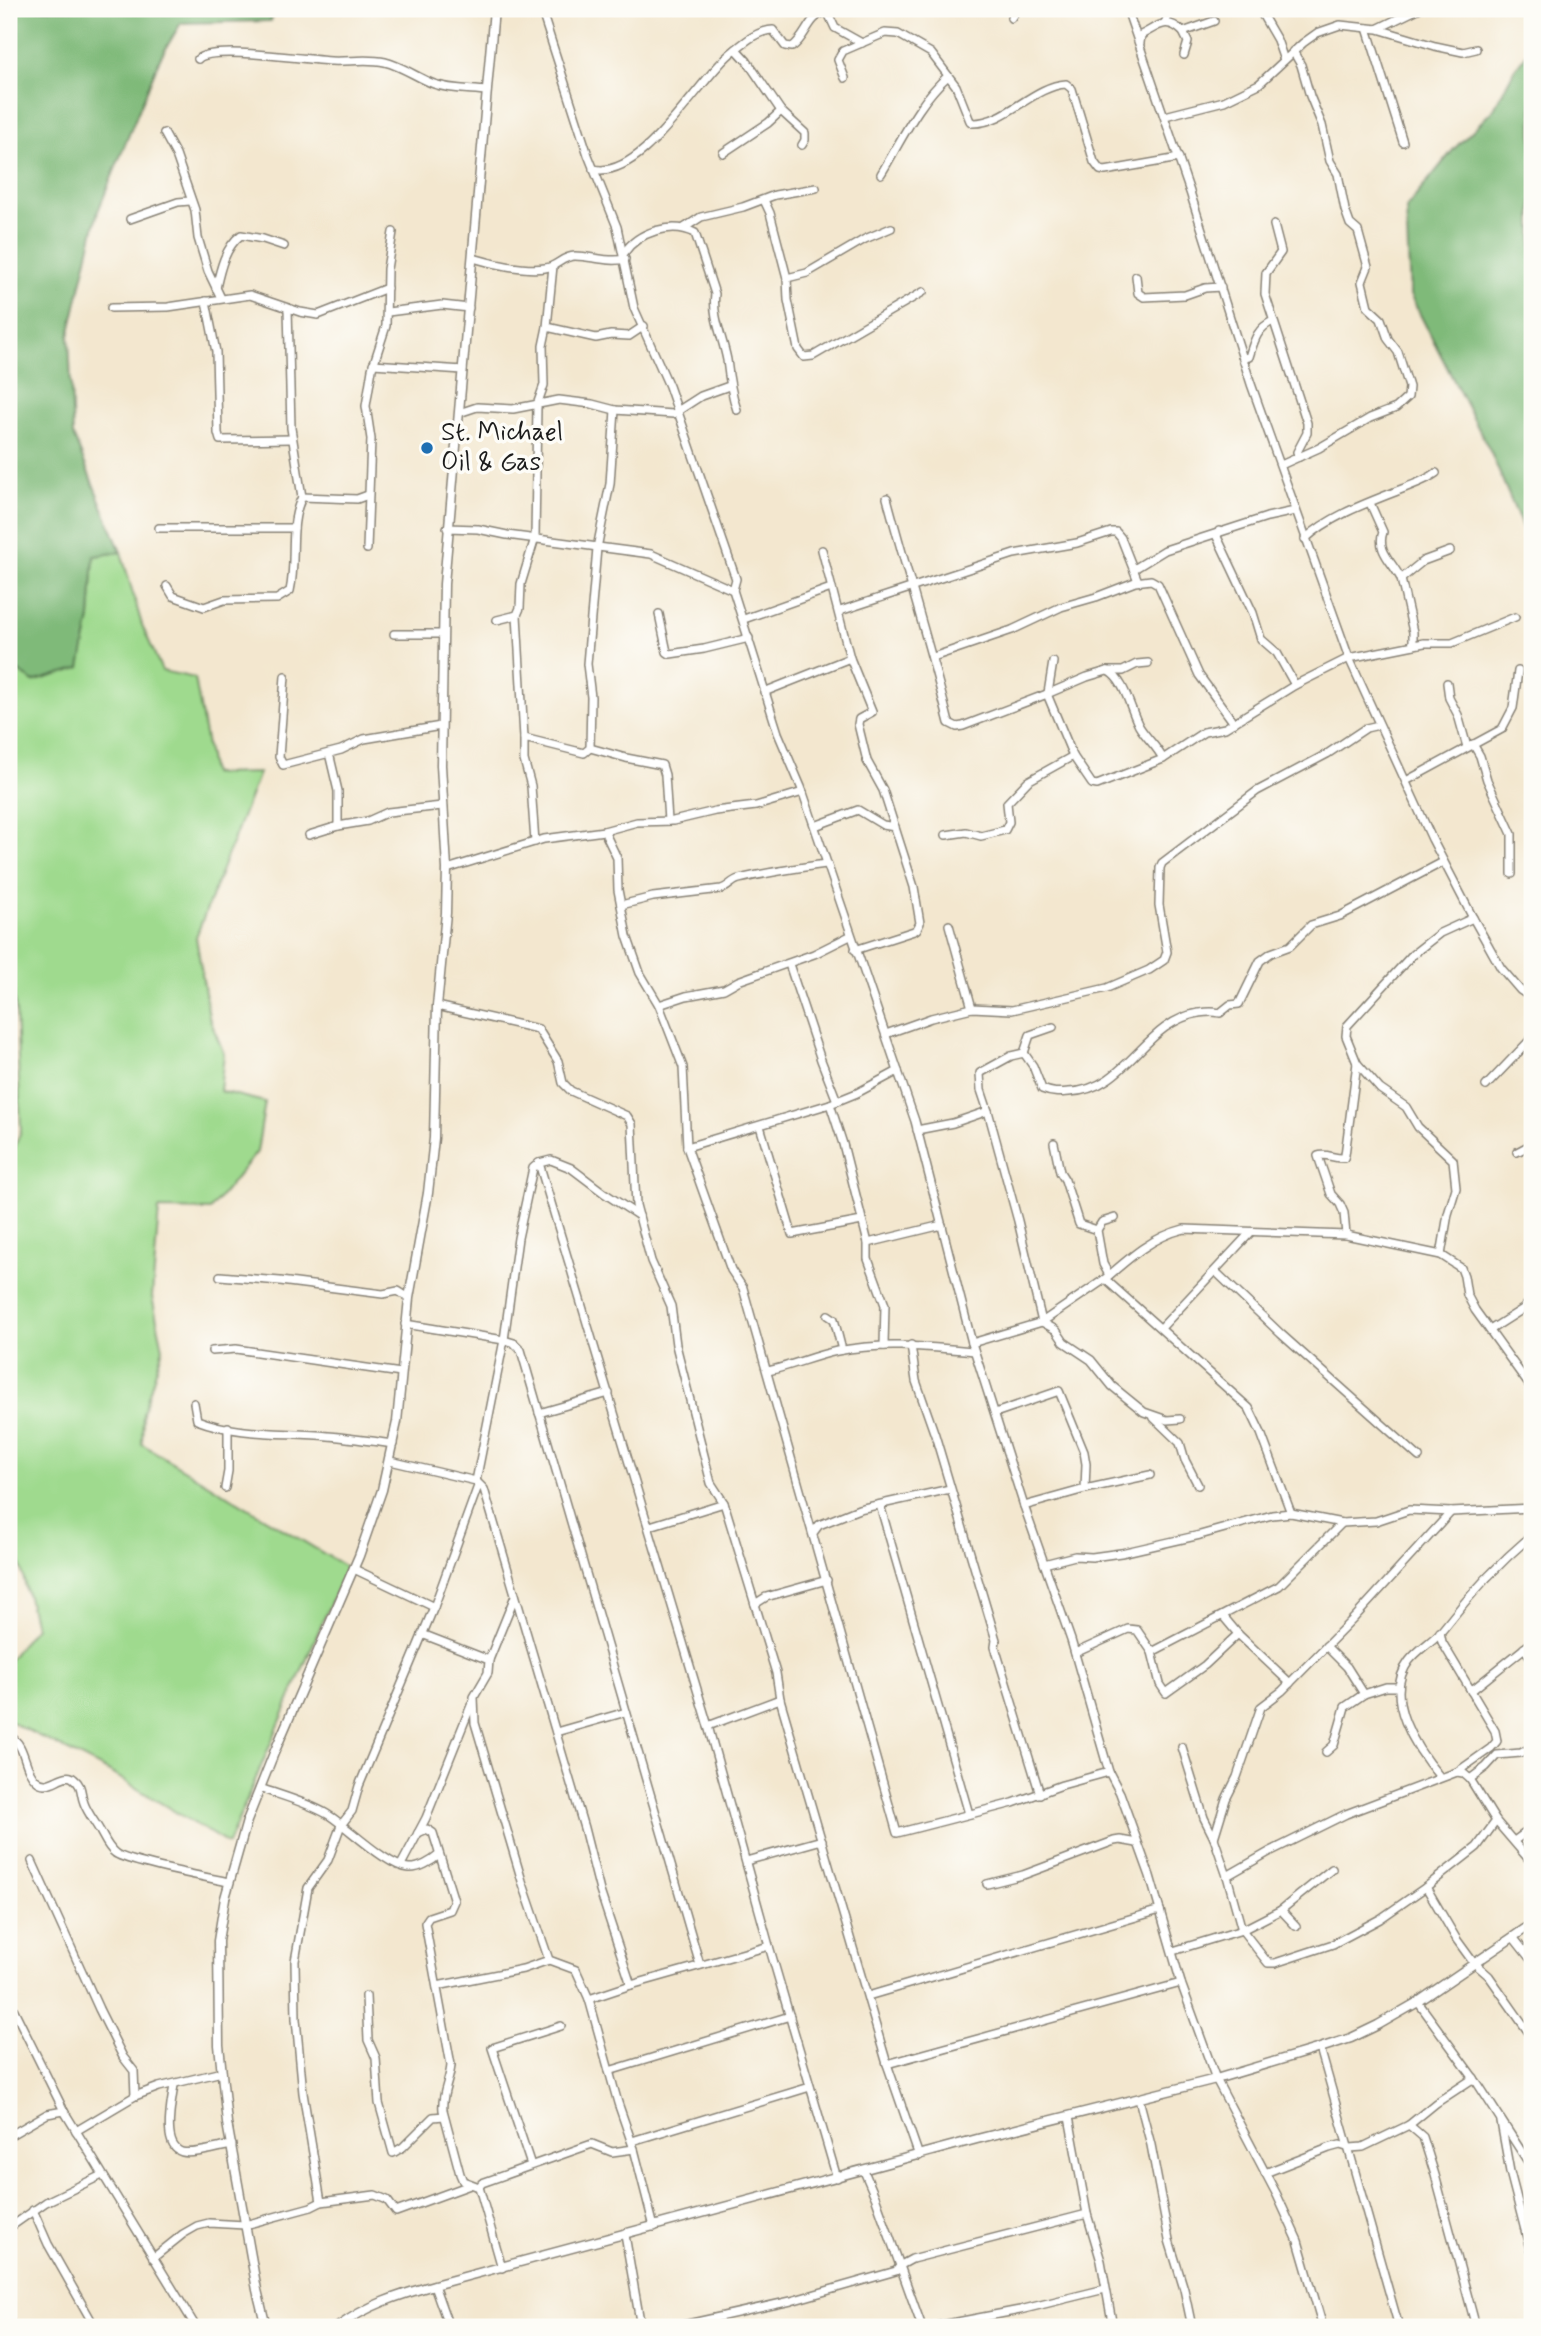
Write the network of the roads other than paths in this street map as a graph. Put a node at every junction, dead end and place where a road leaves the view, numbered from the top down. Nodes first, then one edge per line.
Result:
1 (494, 9) edge
2 (541, 9) edge
3 (1017, 9) edge
4 (1127, 9) edge
5 (1171, 9) edge
6 (1259, 9) edge
7 (1418, 9) edge
8 (1011, 18) dead end
9 (1214, 21) dead end
10 (1165, 23) junction
11 (1367, 28) junction
12 (1378, 29) junction
13 (1184, 32) junction
14 (862, 43) junction
15 (736, 48) junction
16 (1476, 49) dead end
17 (1142, 51) junction
18 (1293, 51) junction
19 (1184, 55) dead end
20 (198, 59) dead end
21 (1284, 61) junction
22 (948, 76) junction
23 (845, 78) dead end
24 (487, 91) junction
25 (781, 111) junction
26 (1164, 116) junction
27 (164, 133) dead end
28 (1403, 142) dead end
29 (802, 145) dead end
30 (723, 153) dead end
31 (1179, 158) junction
32 (593, 169) junction
33 (602, 171) junction
34 (881, 174) dead end
35 (597, 179) junction
36 (816, 188) dead end
37 (764, 200) junction
38 (191, 201) junction
39 (131, 219) dead end
40 (694, 222) junction
41 (1274, 225) dead end
42 (684, 228) junction
43 (891, 228) dead end
44 (393, 232) dead end
45 (695, 233) junction
46 (620, 239) junction
47 (631, 242) junction
48 (284, 246) dead end
49 (624, 256) junction
50 (473, 258) junction
51 (553, 266) junction
52 (1136, 276) dead end
53 (788, 278) junction
54 (1221, 287) junction
55 (387, 288) junction
56 (215, 289) junction
57 (923, 292) dead end
58 (221, 298) junction
59 (206, 301) junction
60 (469, 307) junction
61 (111, 308) dead end
62 (288, 308) junction
63 (388, 312) junction
64 (1273, 321) junction
65 (644, 326) junction
66 (547, 327) junction
67 (1244, 358) junction
68 (373, 364) junction
69 (463, 370) junction
70 (729, 386) junction
71 (537, 405) junction
72 (615, 410) junction
73 (737, 410) dead end
74 (679, 412) junction
75 (458, 413) junction
76 (292, 439) junction
77 (1299, 457) junction
78 (1281, 465) junction
79 (1436, 472) dead end
80 (368, 495) junction
81 (302, 497) junction
82 (887, 498) dead end
83 (1370, 503) junction
84 (1295, 511) junction
85 (159, 528) dead end
86 (295, 528) junction
87 (447, 528) junction
88 (1219, 531) junction
89 (535, 538) junction
90 (1305, 539) junction
91 (597, 548) junction
92 (367, 549) dead end
93 (822, 550) dead end
94 (1450, 551) dead end
95 (1135, 569) junction
96 (736, 579) junction
97 (1401, 579) junction
98 (1138, 581) junction
99 (725, 585) junction
100 (167, 586) dead end
101 (911, 587) junction
102 (831, 588) junction
103 (733, 590) junction
104 (840, 611) junction
105 (659, 614) dead end
106 (517, 615) junction
107 (1515, 617) dead end
108 (744, 619) junction
109 (497, 620) dead end
110 (394, 634) dead end
111 (441, 634) junction
112 (749, 638) junction
113 (1413, 645) junction
114 (933, 657) junction
115 (850, 658) junction
116 (1349, 658) junction
117 (1054, 663) dead end
118 (1148, 663) dead end
119 (1107, 671) junction
120 (1518, 671) dead end
121 (285, 676) dead end
122 (1447, 683) dead end
123 (1295, 685) junction
124 (764, 692) junction
125 (1047, 694) junction
126 (1234, 723) junction
127 (1379, 725) junction
128 (441, 726) junction
129 (524, 738) junction
130 (1470, 746) junction
131 (590, 748) junction
132 (329, 753) junction
133 (1073, 756) junction
134 (1163, 759) junction
135 (1406, 781) junction
136 (803, 792) junction
137 (442, 806) junction
138 (668, 821) junction
139 (338, 826) junction
140 (815, 826) junction
141 (895, 827) junction
142 (604, 831) junction
143 (309, 835) dead end
144 (946, 835) dead end
145 (535, 842) junction
146 (1443, 862) junction
147 (826, 864) junction
148 (447, 869) junction
149 (1512, 874) dead end
150 (621, 905) junction
151 (1474, 918) junction
152 (949, 925) dead end
153 (850, 936) junction
154 (856, 950) junction
155 (789, 964) junction
156 (1532, 997) edge
157 (659, 1005) junction
158 (437, 1006) junction
159 (972, 1008) junction
160 (1053, 1027) dead end
161 (886, 1034) junction
162 (1532, 1038) edge
163 (1024, 1053) junction
164 (1357, 1063) junction
165 (898, 1071) junction
166 (1486, 1086) dead end
167 (834, 1102) junction
168 (988, 1111) junction
169 (760, 1126) junction
170 (917, 1130) junction
171 (1054, 1143) dead end
172 (1532, 1144) edge
173 (687, 1147) junction
174 (1517, 1152) dead end
175 (539, 1163) junction
176 (639, 1216) junction
177 (1115, 1218) dead end
178 (862, 1221) junction
179 (942, 1225) junction
180 (1097, 1230) junction
181 (1250, 1233) junction
182 (1346, 1235) junction
183 (868, 1242) junction
184 (1441, 1255) junction
185 (1216, 1272) junction
186 (220, 1276) dead end
187 (1107, 1277) junction
188 (409, 1297) junction
189 (1532, 1299) edge
190 (828, 1315) dead end
191 (1042, 1322) junction
192 (405, 1324) junction
193 (1161, 1328) junction
194 (1490, 1330) junction
195 (504, 1340) junction
196 (911, 1345) junction
197 (884, 1346) junction
198 (973, 1347) junction
199 (842, 1350) junction
200 (212, 1351) dead end
201 (768, 1371) junction
202 (401, 1373) junction
203 (1532, 1388) edge
204 (609, 1393) junction
205 (194, 1403) dead end
206 (539, 1413) junction
207 (995, 1413) junction
208 (1151, 1415) junction
209 (1180, 1419) dead end
210 (228, 1427) junction
211 (393, 1444) junction
212 (1419, 1457) dead end
213 (390, 1461) junction
214 (1150, 1475) dead end
215 (476, 1481) junction
216 (1198, 1485) dead end
217 (225, 1488) dead end
218 (950, 1489) junction
219 (1085, 1489) junction
220 (724, 1503) junction
221 (880, 1505) junction
222 (1024, 1506) junction
223 (1532, 1508) edge
224 (1451, 1512) junction
225 (1290, 1513) junction
226 (1342, 1523) junction
227 (650, 1526) junction
228 (813, 1534) junction
229 (1532, 1535) edge
230 (1044, 1564) junction
231 (354, 1569) junction
232 (827, 1580) junction
233 (516, 1595) junction
234 (755, 1604) junction
235 (433, 1607) junction
236 (1223, 1616) junction
237 (1440, 1632) junction
238 (422, 1634) junction
239 (1238, 1634) junction
240 (1532, 1642) edge
241 (1326, 1646) junction
242 (1524, 1648) junction
243 (1152, 1652) junction
244 (1075, 1653) junction
245 (1532, 1659) edge
246 (489, 1660) junction
247 (1290, 1683) junction
248 (1399, 1687) junction
249 (1471, 1691) junction
250 (1364, 1694) junction
251 (474, 1699) junction
252 (780, 1699) junction
253 (626, 1712) junction
254 (466, 1720) junction
255 (475, 1723) junction
256 (708, 1726) junction
257 (556, 1732) junction
258 (9, 1736) edge
259 (1182, 1747) dead end
260 (1532, 1747) edge
261 (1326, 1752) dead end
262 (1109, 1772) junction
263 (1457, 1772) junction
264 (1440, 1777) junction
265 (1470, 1779) junction
266 (260, 1788) junction
267 (1040, 1794) junction
268 (969, 1814) junction
269 (1496, 1821) junction
270 (341, 1825) junction
271 (1532, 1828) edge
272 (418, 1833) junction
273 (1214, 1838) junction
274 (822, 1840) junction
275 (1514, 1841) junction
276 (1137, 1843) junction
277 (439, 1855) junction
278 (32, 1861) dead end
279 (746, 1861) junction
280 (1532, 1863) edge
281 (401, 1865) junction
282 (1332, 1869) dead end
283 (1227, 1876) junction
284 (229, 1882) junction
285 (987, 1884) dead end
286 (1426, 1887) junction
287 (1160, 1910) junction
288 (1281, 1910) junction
289 (1532, 1924) edge
290 (1296, 1926) dead end
291 (1241, 1930) junction
292 (1513, 1937) junction
293 (769, 1946) junction
294 (1173, 1951) junction
295 (549, 1961) junction
296 (1532, 1961) edge
297 (1473, 1962) junction
298 (700, 1965) junction
299 (1181, 1983) junction
300 (631, 1985) junction
301 (438, 1986) junction
302 (366, 1996) dead end
303 (868, 1996) junction
304 (589, 1999) junction
305 (9, 2000) edge
306 (1418, 2001) junction
307 (790, 2016) junction
308 (561, 2026) dead end
309 (1532, 2038) edge
310 (1320, 2048) junction
311 (887, 2064) junction
312 (610, 2071) junction
313 (222, 2072) junction
314 (1474, 2078) junction
315 (1216, 2079) junction
316 (174, 2085) junction
317 (810, 2087) junction
318 (135, 2096) junction
319 (1139, 2099) junction
320 (64, 2111) junction
321 (444, 2116) junction
322 (1069, 2117) junction
323 (1501, 2119) junction
324 (1409, 2125) junction
325 (76, 2131) junction
326 (9, 2136) edge
327 (232, 2145) junction
328 (633, 2145) junction
329 (1350, 2148) junction
330 (919, 2156) junction
331 (531, 2165) junction
332 (1532, 2168) edge
333 (864, 2171) junction
334 (1265, 2173) junction
335 (102, 2175) junction
336 (837, 2178) junction
337 (470, 2185) junction
338 (479, 2188) junction
339 (321, 2202) junction
340 (33, 2210) junction
341 (1087, 2214) junction
342 (246, 2225) junction
343 (654, 2227) junction
344 (9, 2228) edge
345 (625, 2235) junction
346 (1532, 2257) edge
347 (153, 2258) junction
348 (901, 2265) junction
349 (502, 2268) junction
350 (434, 2285) junction
351 (1105, 2289) junction
352 (9, 2320) edge
353 (961, 2324) edge
354 (13, 2327) edge
355 (95, 2327) edge
356 (196, 2327) edge
357 (266, 2327) edge
358 (338, 2327) edge
359 (449, 2327) edge
360 (641, 2327) edge
361 (674, 2327) edge
362 (922, 2327) edge
363 (931, 2327) edge
364 (1113, 2327) edge
365 (1192, 2327) edge
366 (1323, 2327) edge
367 (1399, 2327) edge
368 (1476, 2327) edge

1 - 24 street
2 - 32 street
3 - 8 street
4 - 17 street
5 - 10 street
6 - 21 street
7 - 12 street
9 - 13 street
10 - 13 street
10 - 17 street
11 - 12 street
11 - 18 street
11 - 28 street
12 - 16 street
13 - 19 street
14 - 15 street
14 - 22 street
14 - 23 street
15 - 25 street
15 - 33 street
17 - 26 street
18 - 21 street
18 - 77 street
20 - 24 street
21 - 26 street
22 - 31 street
22 - 34 street
24 - 50 street
25 - 29 street
25 - 30 street
26 - 31 street
27 - 38 street
31 - 54 street
32 - 33 street
32 - 35 street
33 - 35 street
35 - 46 street
36 - 37 street
37 - 40 street
37 - 53 street
38 - 39 street
38 - 56 street
40 - 42 street
40 - 45 street
41 - 64 street
42 - 45 street
42 - 47 street
43 - 53 street
44 - 55 street
45 - 70 street
46 - 47 street
46 - 49 street
47 - 49 street
48 - 56 street
49 - 51 street
49 - 65 street
50 - 51 street
50 - 60 street
51 - 66 street
52 - 54 street
53 - 57 street
54 - 67 street
55 - 62 street
55 - 63 street
56 - 58 street
58 - 59 street
58 - 62 street
59 - 61 street
59 - 76 street
60 - 63 street
60 - 69 street
62 - 76 street
63 - 68 street
64 - 67 street
64 - 77 street
65 - 66 street
65 - 74 street
66 - 71 street
67 - 78 street
68 - 69 street
68 - 80 street
69 - 75 street
70 - 73 street
70 - 74 street
71 - 72 street
71 - 75 street
71 - 89 street
72 - 74 street
72 - 91 street
74 - 96 street
75 - 87 street
76 - 81 street
77 - 78 street
78 - 84 street
79 - 83 street
80 - 81 street
80 - 92 street
81 - 86 street
82 - 101 street
83 - 90 street
83 - 97 street
84 - 88 street
84 - 90 street
85 - 86 street
86 - 100 street
87 - 89 street
87 - 111 street
88 - 95 street
88 - 123 street
89 - 91 street
89 - 106 street
90 - 116 street
91 - 99 street
91 - 131 street
93 - 102 street
94 - 97 street
95 - 98 street
95 - 101 street
96 - 99 street
96 - 103 street
97 - 113 street
98 - 114 street
98 - 126 street
99 - 103 street
101 - 104 street
101 - 114 street
102 - 104 street
102 - 108 street
103 - 108 street
104 - 115 street
105 - 112 street
106 - 109 street
106 - 129 street
107 - 113 street
108 - 112 street
110 - 111 street
111 - 128 street
112 - 124 street
113 - 116 street
114 - 125 street
115 - 124 street
115 - 141 street
116 - 123 street
116 - 127 street
117 - 125 street
118 - 119 street
119 - 125 street
119 - 134 street
120 - 130 street
121 - 132 street
122 - 130 street
123 - 126 street
124 - 136 street
125 - 133 street
126 - 134 street
127 - 135 street
127 - 159 street
128 - 132 street
128 - 137 street
129 - 131 street
129 - 145 street
130 - 135 street
130 - 149 street
131 - 138 street
132 - 139 street
133 - 134 street
133 - 144 street
135 - 146 street
136 - 138 street
136 - 140 street
137 - 139 street
137 - 148 street
138 - 142 street
139 - 143 street
140 - 141 street
140 - 147 street
141 - 154 street
142 - 145 street
142 - 150 street
145 - 148 street
146 - 151 street
146 - 163 street
147 - 150 street
147 - 153 street
148 - 158 street
150 - 157 street
151 - 156 street
151 - 164 street
152 - 159 street
153 - 154 street
153 - 155 street
154 - 161 street
155 - 157 street
155 - 167 street
157 - 173 street
158 - 176 street
158 - 188 street
159 - 161 street
160 - 163 street
161 - 165 street
162 - 166 street
163 - 168 street
164 - 182 street
164 - 184 street
165 - 167 street
165 - 170 street
167 - 169 street
167 - 178 street
168 - 170 street
168 - 191 street
169 - 173 street
169 - 178 street
170 - 179 street
171 - 180 street
172 - 174 street
173 - 201 street
175 - 176 street
175 - 195 street
175 - 204 street
176 - 220 street
177 - 180 street
178 - 183 street
179 - 183 street
179 - 198 street
180 - 187 street
181 - 182 street
181 - 185 street
181 - 187 street
182 - 184 street
183 - 197 street
184 - 194 street
185 - 193 street
185 - 212 street
186 - 188 street
187 - 191 street
187 - 193 street
188 - 192 street
189 - 194 street
190 - 199 street
191 - 198 street
191 - 208 street
192 - 195 street
192 - 202 street
193 - 225 street
194 - 203 street
195 - 206 street
195 - 215 street
196 - 197 street
196 - 198 street
196 - 218 street
197 - 199 street
198 - 207 street
199 - 201 street
200 - 202 street
201 - 228 street
202 - 211 street
204 - 206 street
204 - 227 street
205 - 210 street
206 - 253 street
207 - 219 street
207 - 222 street
208 - 209 street
208 - 216 street
210 - 211 street
210 - 217 street
211 - 213 street
213 - 215 street
213 - 231 street
214 - 219 street
215 - 233 street
215 - 235 street
218 - 221 street
218 - 267 street
219 - 222 street
220 - 227 street
220 - 234 street
221 - 228 street
221 - 268 street
222 - 230 street
223 - 224 street
224 - 226 street
224 - 241 street
225 - 226 street
225 - 230 street
226 - 236 street
227 - 256 street
228 - 232 street
229 - 237 street
230 - 244 street
231 - 235 street
231 - 266 street
232 - 234 street
232 - 268 street
233 - 246 street
233 - 257 street
234 - 252 street
235 - 238 street
236 - 239 street
236 - 243 street
237 - 248 street
237 - 249 street
238 - 246 street
238 - 270 street
239 - 243 street
239 - 247 street
240 - 242 street
241 - 247 street
241 - 250 street
242 - 245 street
242 - 249 street
243 - 244 street
244 - 262 street
246 - 251 street
247 - 273 street
248 - 250 street
248 - 264 street
249 - 263 street
250 - 261 street
251 - 254 street
251 - 255 street
252 - 256 street
252 - 274 street
253 - 257 street
253 - 298 street
254 - 255 street
254 - 272 street
255 - 295 street
256 - 279 street
257 - 300 street
258 - 284 street
259 - 273 street
260 - 265 street
262 - 267 street
262 - 276 street
263 - 264 street
263 - 265 street
264 - 283 street
265 - 269 street
266 - 270 street
266 - 284 street
267 - 268 street
269 - 275 street
269 - 286 street
270 - 281 street
270 - 339 street
271 - 275 street
272 - 277 street
272 - 281 street
273 - 283 street
274 - 279 street
274 - 303 street
275 - 280 street
276 - 285 street
276 - 287 street
277 - 281 street
277 - 301 street
278 - 318 street
279 - 293 street
282 - 288 street
283 - 291 street
284 - 313 street
286 - 291 street
286 - 297 street
287 - 294 street
287 - 303 street
288 - 290 street
288 - 291 street
289 - 292 street
291 - 294 street
292 - 296 street
292 - 297 street
293 - 298 street
293 - 307 street
294 - 299 street
295 - 301 street
295 - 304 street
297 - 306 street
297 - 309 street
298 - 300 street
299 - 311 street
299 - 315 street
300 - 304 street
301 - 321 street
302 - 321 street
303 - 311 street
304 - 312 street
305 - 320 street
306 - 310 street
306 - 314 street
307 - 312 street
307 - 317 street
308 - 331 street
310 - 315 street
310 - 329 street
311 - 330 street
312 - 328 street
313 - 316 street
313 - 327 street
314 - 323 street
314 - 324 street
315 - 319 street
315 - 334 street
316 - 318 street
316 - 327 street
317 - 328 street
317 - 336 street
318 - 325 street
319 - 322 street
319 - 365 street
320 - 325 street
320 - 326 street
321 - 337 street
322 - 330 street
322 - 341 street
323 - 332 street
323 - 346 street
324 - 329 street
324 - 368 street
325 - 335 street
327 - 342 street
328 - 331 street
328 - 343 street
329 - 334 street
329 - 367 street
330 - 333 street
331 - 338 street
333 - 336 street
333 - 348 street
334 - 366 street
335 - 340 street
335 - 347 street
336 - 343 street
337 - 338 street
337 - 339 street
338 - 349 street
339 - 342 street
340 - 344 street
340 - 355 street
341 - 348 street
341 - 351 street
342 - 347 street
342 - 357 street
343 - 345 street
345 - 349 street
345 - 360 street
347 - 356 street
348 - 361 street
348 - 362 street
349 - 350 street
350 - 358 street
350 - 359 street
351 - 353 street
351 - 364 street
352 - 354 street
353 - 363 street

